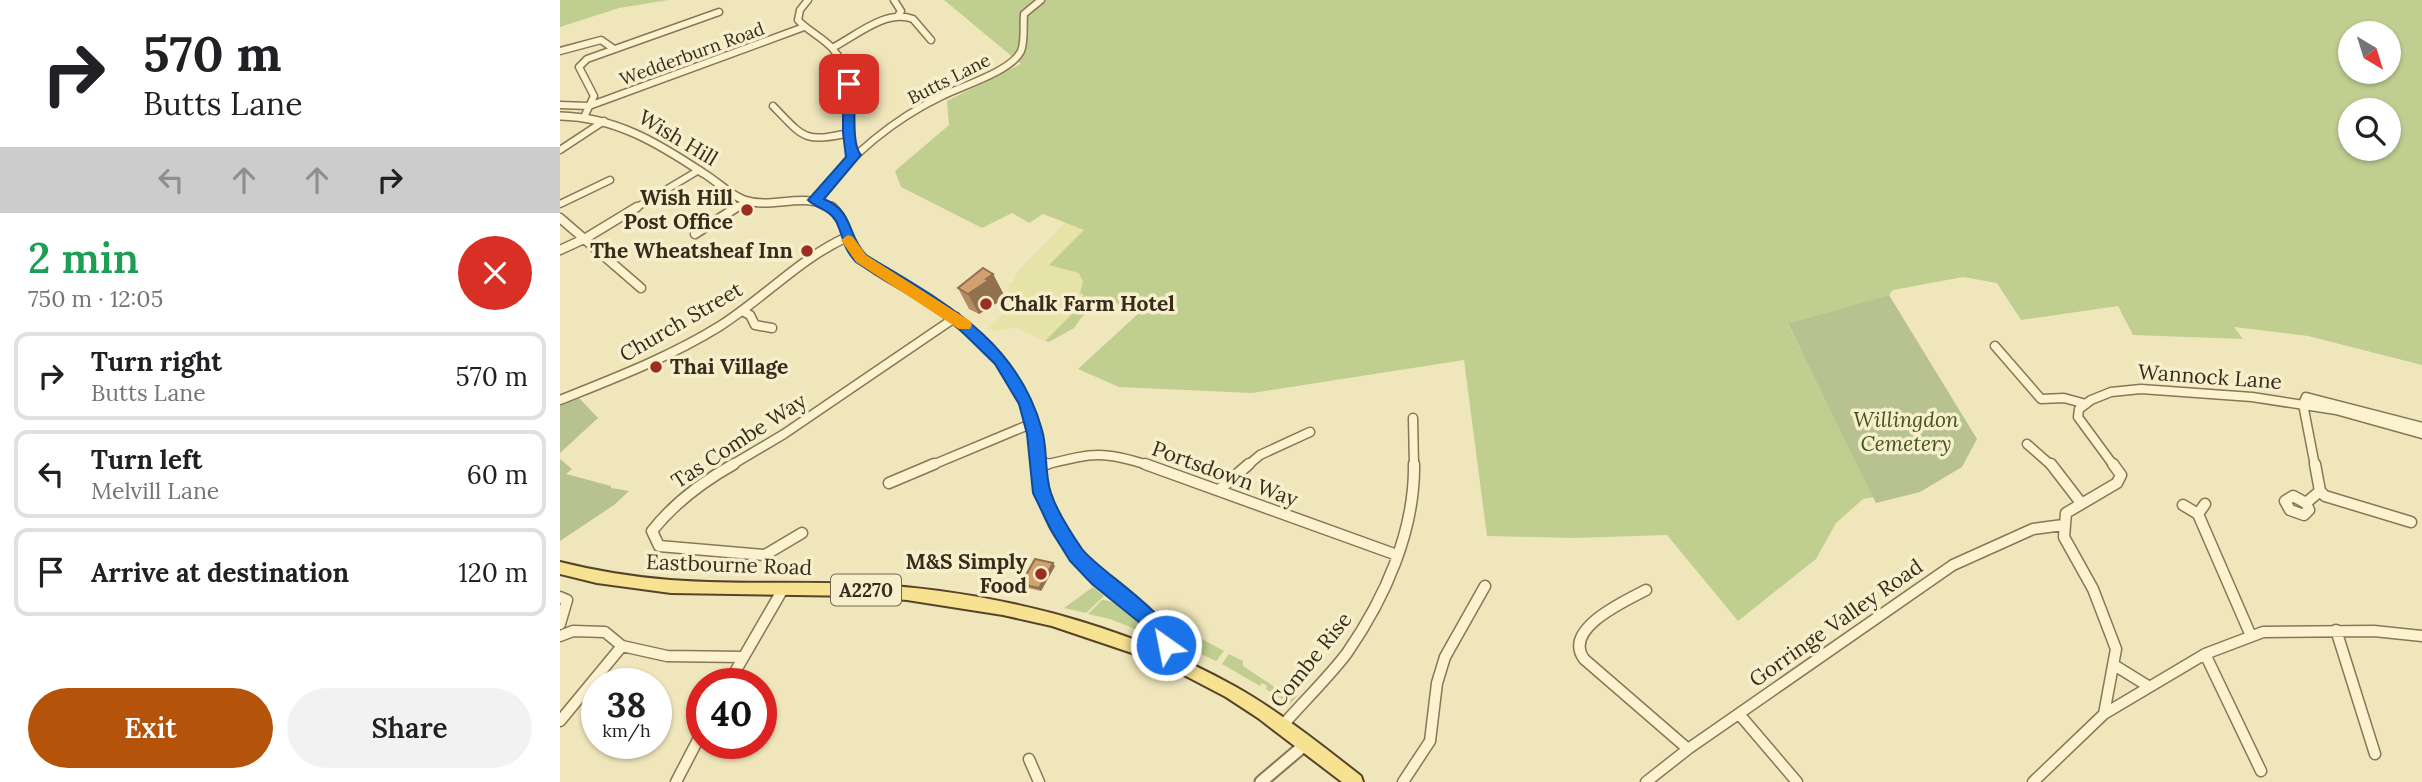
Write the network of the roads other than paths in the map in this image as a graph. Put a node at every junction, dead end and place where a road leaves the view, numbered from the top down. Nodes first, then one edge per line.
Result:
1 (808, 0) edge
2 (894, 0) edge
3 (1041, 0) edge
4 (719, 12) dead end
5 (898, 16) junction
6 (804, 27) junction
7 (931, 40) dead end
8 (832, 48) junction
9 (614, 49) junction
10 (560, 51) edge
11 (560, 105) edge
12 (589, 106) junction
13 (773, 106) dead end
14 (584, 115) junction
15 (560, 116) edge
16 (604, 121) junction
17 (849, 133) junction
18 (560, 150) edge
19 (855, 155) junction
20 (699, 170) junction
21 (610, 180) dead end
22 (815, 200) junction
23 (747, 201) junction
24 (560, 204) edge
25 (560, 218) edge
26 (695, 234) dead end
27 (847, 237) junction
28 (586, 238) junction
29 (560, 250) edge
30 (641, 288) dead end
31 (742, 311) junction
32 (956, 317) junction
33 (772, 328) dead end
34 (1995, 346) dead end
35 (560, 400) edge
36 (2086, 404) junction
37 (2303, 404) junction
38 (1413, 418) dead end
39 (1033, 423) junction
40 (2422, 427) edge
41 (1310, 432) dead end
42 (2422, 434) edge
43 (2027, 444) dead end
44 (1039, 466) junction
45 (889, 483) dead end
46 (1220, 489) junction
47 (2320, 491) junction
48 (2081, 503) junction
49 (2306, 503) dead end
50 (2205, 504) dead end
51 (2183, 505) dead end
52 (2198, 514) junction
53 (2411, 522) dead end
54 (2063, 525) junction
55 (802, 533) dead end
56 (1397, 555) junction
57 (560, 568) edge
58 (1485, 586) dead end
59 (783, 589) junction
60 (1646, 590) dead end
61 (560, 597) edge
62 (560, 624) edge
63 (2336, 630) junction
64 (560, 636) edge
65 (2251, 636) junction
66 (2422, 636) edge
67 (622, 646) junction
68 (2205, 654) junction
69 (743, 657) junction
70 (1165, 658) junction
71 (2114, 665) junction
72 (737, 668) edge
73 (2148, 686) junction
74 (1739, 714) junction
75 (2104, 714) junction
76 (560, 721) edge
77 (1283, 725) junction
78 (1307, 743) junction
79 (1688, 748) junction
80 (2375, 754) dead end
81 (688, 759) edge
82 (1029, 759) dead end
83 (2261, 771) dead end
84 (676, 782) edge
85 (1039, 782) edge
86 (1261, 782) edge
87 (1355, 782) edge
88 (1402, 782) edge
89 (1646, 782) edge
90 (1797, 782) edge
91 (2033, 782) edge

1 - 6 street
2 - 5 street
3 - 19 street, Butts Lane
4 - 9 street
5 - 7 street
5 - 8 street
6 - 8 street
6 - 12 street, Wedderburn Road
8 - 17 street
9 - 10 street
9 - 12 street
11 - 12 street
12 - 14 street
13 - 17 street
14 - 15 street, Wish Hill
14 - 16 street, Wish Hill
16 - 18 street
16 - 20 street, Wish Hill
17 - 19 street
19 - 22 street, Butts Lane
20 - 23 street, Wish Hill
20 - 28 street
21 - 24 street
22 - 23 street
22 - 27 street
23 - 26 street
25 - 28 street
27 - 31 street, Church Street
27 - 32 street
28 - 29 street
28 - 30 street
31 - 33 street
31 - 35 street, Church Street
32 - 39 street
32 - 55 street, Tas Combe Way
34 - 36 street
36 - 37 street, Wannock Lane
36 - 48 street
37 - 40 street
37 - 42 street, Wannock Lane
37 - 47 street
38 - 56 street, Combe Rise
39 - 44 street
39 - 45 street
41 - 46 street
43 - 48 street
44 - 46 street, Portsdown Way
44 - 70 street
46 - 56 street, Portsdown Way
47 - 49 street
47 - 53 street
48 - 54 street
50 - 52 street
51 - 52 street
52 - 65 street
54 - 71 street
54 - 74 street, Gorringe Valley Road
56 - 77 street, Combe Rise
57 - 59 main road, Eastbourne Road / A2270
58 - 88 street
59 - 69 street
59 - 70 main road, Eastbourne Road / A2270
60 - 79 street
61 - 62 street
63 - 65 street
63 - 66 street
63 - 80 street
64 - 67 street
65 - 68 street
67 - 69 street
67 - 76 street
68 - 73 street
68 - 83 street
69 - 72 street
70 - 77 main road, Eastbourne Road / A2270
71 - 73 street
71 - 75 street
73 - 75 street
74 - 79 street, Gorringe Valley Road
74 - 90 street
75 - 91 street
77 - 78 main road, Eastbourne Road / A2270
78 - 86 street
78 - 87 main road, Eastbourne Road / A2270
79 - 89 street, Gorringe Valley Road
81 - 84 street
82 - 85 street

